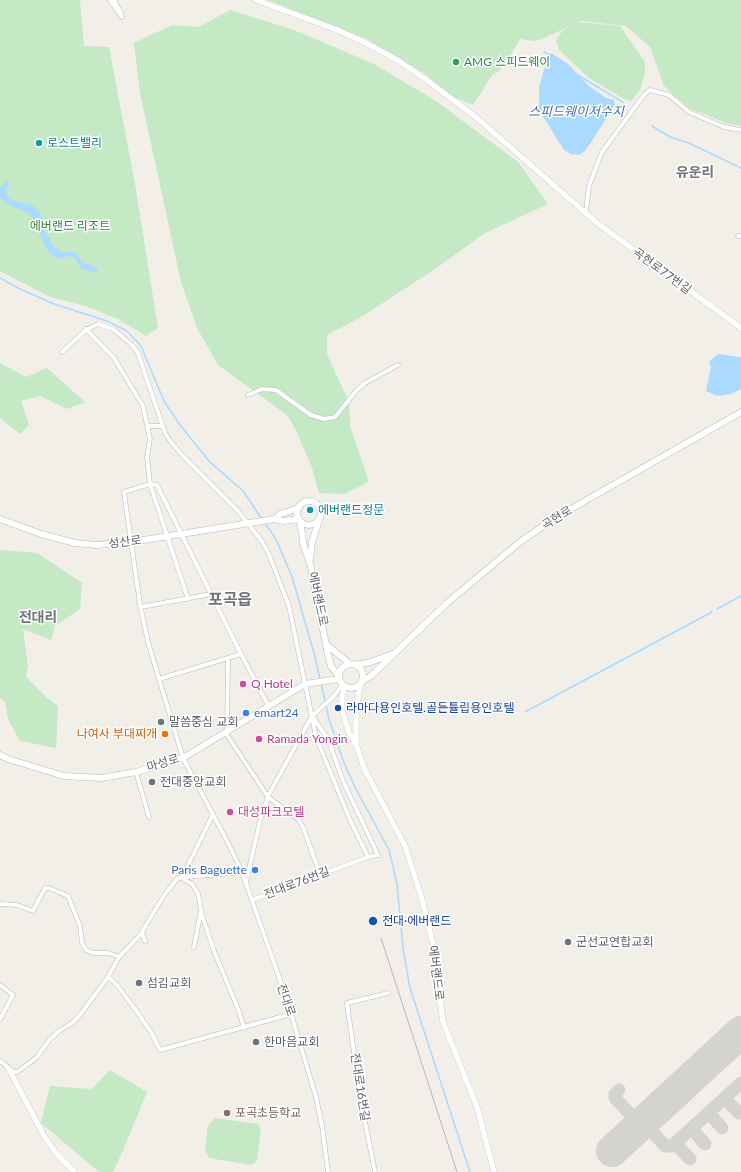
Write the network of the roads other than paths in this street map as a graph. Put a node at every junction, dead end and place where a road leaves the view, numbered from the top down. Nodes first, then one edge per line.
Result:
1 (110, 0) edge
2 (114, 0) edge
3 (256, 0) edge
4 (741, 130) edge
5 (586, 211) junction
6 (741, 328) edge
7 (86, 329) junction
8 (62, 352) dead end
9 (398, 365) dead end
10 (248, 396) dead end
11 (741, 412) edge
12 (148, 426) junction
13 (163, 426) junction
14 (150, 484) junction
15 (299, 508) junction
16 (0, 519) edge
17 (275, 519) junction
18 (300, 520) junction
19 (319, 520) junction
20 (251, 522) junction
21 (181, 534) junction
22 (166, 536) junction
23 (131, 542) junction
24 (310, 563) junction
25 (211, 594) junction
26 (188, 598) junction
27 (141, 607) junction
28 (327, 645) junction
29 (394, 653) junction
30 (241, 654) junction
31 (228, 658) junction
32 (353, 664) junction
33 (338, 677) junction
34 (159, 679) junction
35 (307, 683) junction
36 (361, 683) junction
37 (343, 686) junction
38 (268, 706) junction
39 (312, 716) junction
40 (226, 731) junction
41 (356, 744) junction
42 (0, 755) edge
43 (183, 758) junction
44 (136, 772) junction
45 (268, 797) junction
46 (213, 814) junction
47 (149, 817) dead end
48 (368, 857) junction
49 (242, 872) junction
50 (320, 874) junction
51 (182, 878) junction
52 (246, 883) junction
53 (252, 900) junction
54 (0, 904) edge
55 (200, 910) junction
56 (142, 933) junction
57 (145, 941) dead end
58 (194, 947) dead end
59 (119, 957) junction
60 (108, 977) junction
61 (0, 985) edge
62 (388, 992) dead end
63 (291, 1014) junction
64 (0, 1019) edge
65 (244, 1028) junction
66 (0, 1061) edge
67 (9, 1069) junction
68 (74, 1172) edge
69 (328, 1172) edge
70 (375, 1172) edge
71 (494, 1172) edge

1 - 2 street
3 - 5 street, 곡현로77번길
4 - 5 street
5 - 6 street, 곡현로77번길
7 - 8 street
7 - 12 street
7 - 13 street
9 - 10 street
11 - 29 main road, 곡현로
12 - 13 street
12 - 14 street
13 - 20 street
14 - 21 street
14 - 22 street
14 - 23 street, 전대로
15 - 17 main road
15 - 18 main road
15 - 19 main road
16 - 23 main road, 성산로
17 - 18 main road
17 - 20 main road, 성산로
18 - 19 main road
18 - 24 main road, 에버랜드로
19 - 24 main road
20 - 21 main road, 성산로
20 - 35 street
21 - 22 main road, 성산로
21 - 25 street
22 - 23 main road, 성산로
22 - 26 street
23 - 27 street, 전대로
24 - 28 main road, 에버랜드로
25 - 26 street
25 - 30 street
26 - 27 street
27 - 34 street, 전대로
28 - 32 main road
28 - 33 main road, 에버랜드로
29 - 32 main road
29 - 36 main road, 곡현로
30 - 31 street
30 - 38 street
31 - 34 street
31 - 40 street
32 - 33 main road
32 - 36 main road
33 - 35 main road, 마성로
33 - 37 main road, 에버랜드로
34 - 43 street, 전대로
35 - 38 main road, 마성로
35 - 39 street
36 - 37 main road
36 - 41 street
37 - 39 street
37 - 41 street, 에버랜드로
38 - 40 main road, 마성로
39 - 45 street
39 - 48 street
39 - 48 street
40 - 43 main road, 마성로
40 - 45 street
41 - 71 street, 에버랜드로
42 - 44 main road, 마성로
43 - 44 main road, 마성로
43 - 46 street, 전대로
44 - 47 street
45 - 50 street
45 - 52 street
46 - 49 street, 전대로
46 - 51 street
48 - 50 street, 전대로76번길
49 - 51 street
49 - 52 street, 전대로
50 - 53 street, 전대로76번길
51 - 55 street
51 - 56 street
52 - 53 street, 전대로
53 - 63 street, 전대로
54 - 59 street
55 - 58 street
55 - 65 street
56 - 57 street
56 - 59 street
59 - 60 street
60 - 65 street
60 - 67 street
61 - 64 street
62 - 70 street, 전대로16번길
63 - 65 street
63 - 69 street, 전대로
66 - 67 street
67 - 68 street

